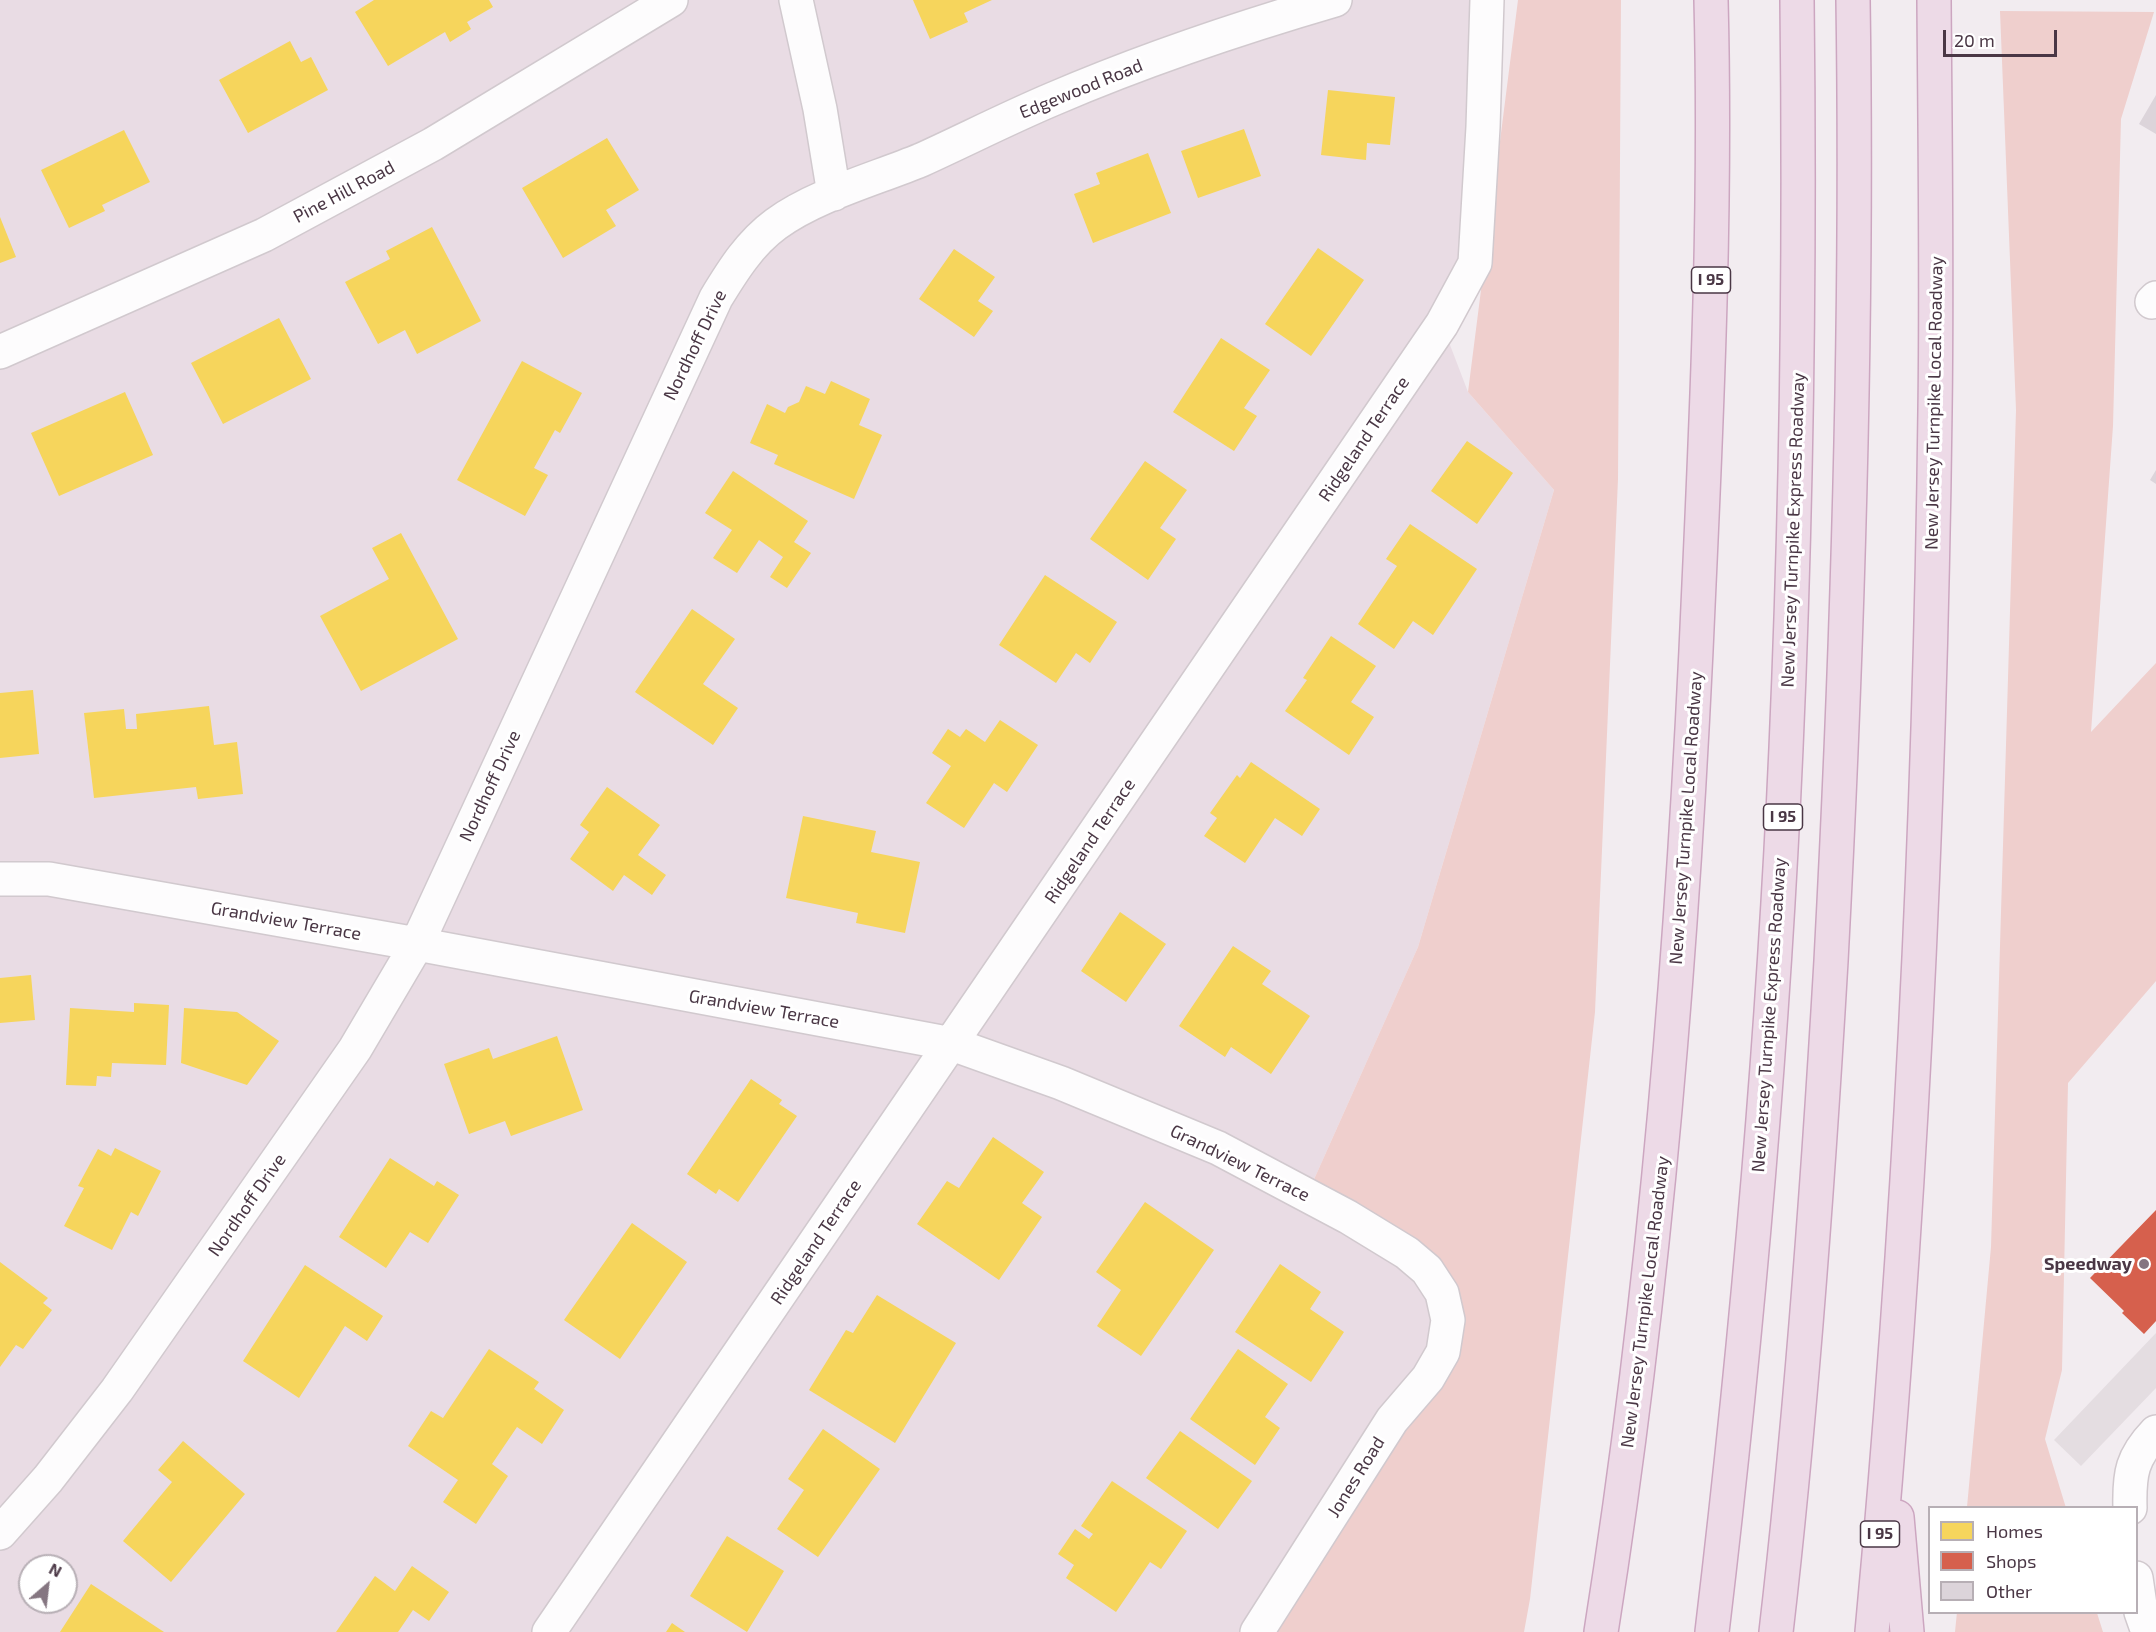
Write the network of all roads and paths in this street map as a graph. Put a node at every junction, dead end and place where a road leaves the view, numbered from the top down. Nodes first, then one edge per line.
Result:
1 (671, 0) edge
2 (796, 0) edge
3 (1335, 0) edge
4 (1487, 0) edge
5 (1711, 0) edge
6 (1797, 0) edge
7 (1853, 0) edge
8 (1934, 0) edge
9 (834, 194) junction
10 (0, 352) edge
11 (0, 879) edge
12 (417, 945) junction
13 (952, 1044) junction
14 (1448, 1320) joint
15 (2156, 1432) edge
16 (1889, 1435) junction
17 (2130, 1506) edge
18 (0, 1533) edge
19 (2138, 1592) edge
20 (549, 1632) edge
21 (1257, 1632) edge
22 (1600, 1632) edge
23 (1712, 1632) edge
24 (1776, 1632) edge
25 (1872, 1632) edge
26 (1908, 1632) edge
27 (2148, 1632) edge

1 - 10 street, Pine Hill Road
2 - 9 street
3 - 9 street, Edgewood Road
4 - 13 street, Ridgeland Terrace
5 - 22 highway, New Jersey Turnpike Local Roadway / I 95
6 - 23 highway, New Jersey Turnpike Express Roadway / I 95
7 - 24 highway
8 - 16 highway, New Jersey Turnpike Local Roadway / I 95
9 - 12 street, Nordhoff Drive
11 - 12 street, Grandview Terrace
12 - 13 street, Grandview Terrace
12 - 18 street, Nordhoff Drive
13 - 14 street, Grandview Terrace
13 - 20 street, Ridgeland Terrace
14 - 21 street, Jones Road
15 - 17 street
16 - 25 highway, New Jersey Turnpike Local Roadway / I 95
16 - 26 highway
19 - 27 street

